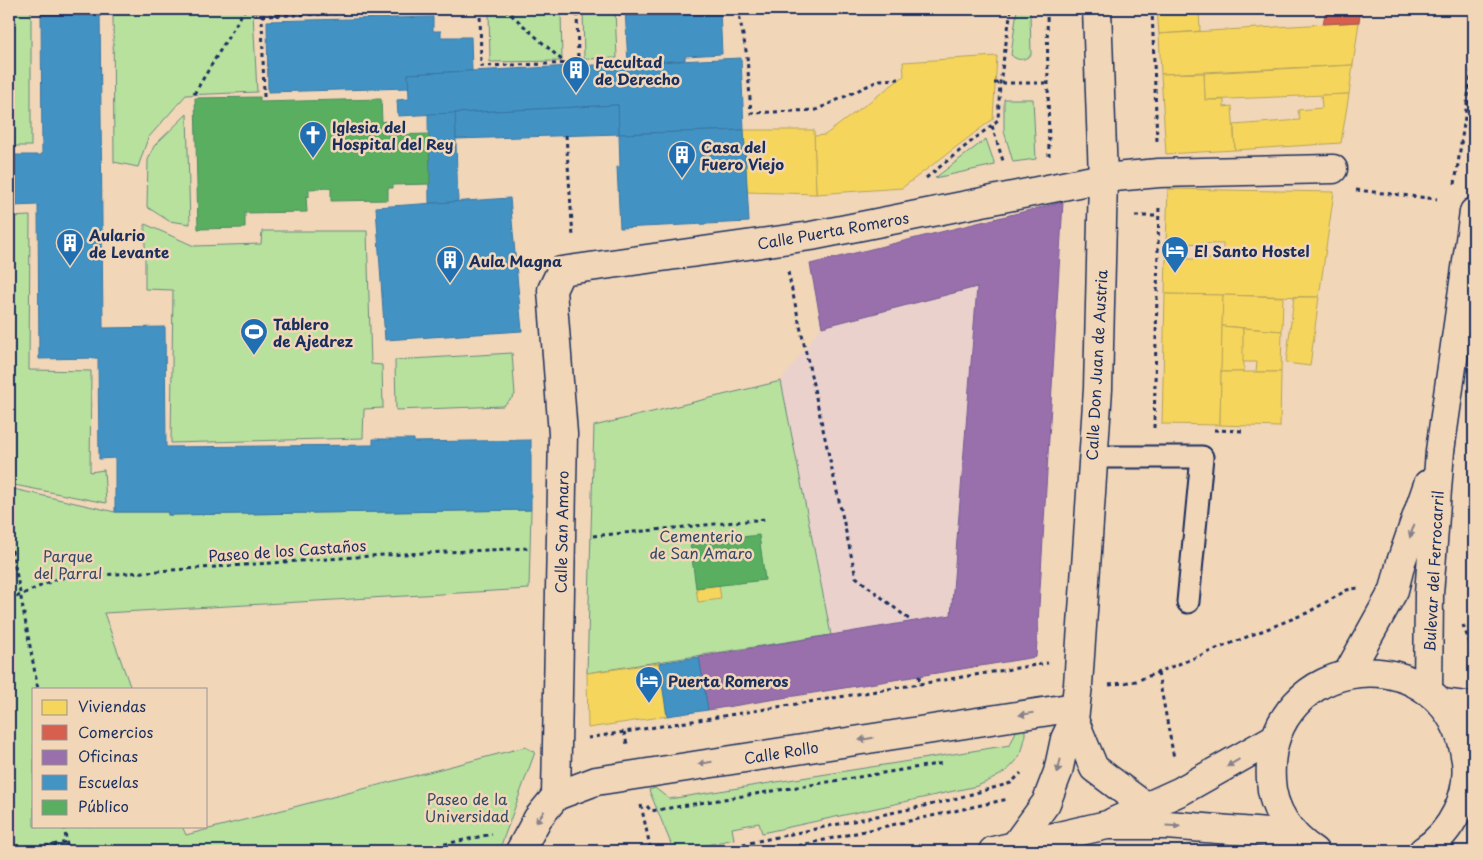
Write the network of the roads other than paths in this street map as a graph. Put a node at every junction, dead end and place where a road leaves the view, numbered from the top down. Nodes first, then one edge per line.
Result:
1 (1097, 9) edge
2 (1333, 169) road end
3 (1103, 178) junction
4 (1474, 212) edge
5 (568, 270) joint
6 (1440, 452) junction
7 (1093, 457) junction
8 (1188, 602) dead end
9 (1348, 673) junction
10 (1435, 697) junction
11 (1070, 699) junction
12 (1474, 707) edge
13 (1275, 738) junction
14 (556, 796) junction
15 (1467, 802) edge
16 (1146, 807) junction
17 (1107, 825) junction
18 (1304, 845) edge
19 (1003, 849) edge
20 (520, 851) edge
21 (1423, 851) edge

1 - 3 main road, Calle Don Juan de Austria
2 - 3 main road, Calle Puerta Romeros
3 - 5 main road, Calle Puerta Romeros
3 - 7 main road, Calle Don Juan de Austria
4 - 6 main road, Bulevar del Ferrocarril
5 - 14 main road, Calle San Amaro
6 -> 9 main road, Bulevar del Ferrocarril
6 - 10 main road, Bulevar del Ferrocarril
7 - 8 lane
7 - 11 main road, Calle Don Juan de Austria
9 - 10 main road
9 - 13 main road
10 - 12 main road
10 - 15 main road
11 -> 14 main road, Calle Rollo
11 - 16 main road, Calle Don Juan de Austria
11 -> 19 main road, Calle Don Juan de Austria
13 -> 16 main road
13 - 18 main road
14 -> 20 main road
15 - 21 main road
16 - 17 main road
17 -> 18 main road
17 - 19 main road

